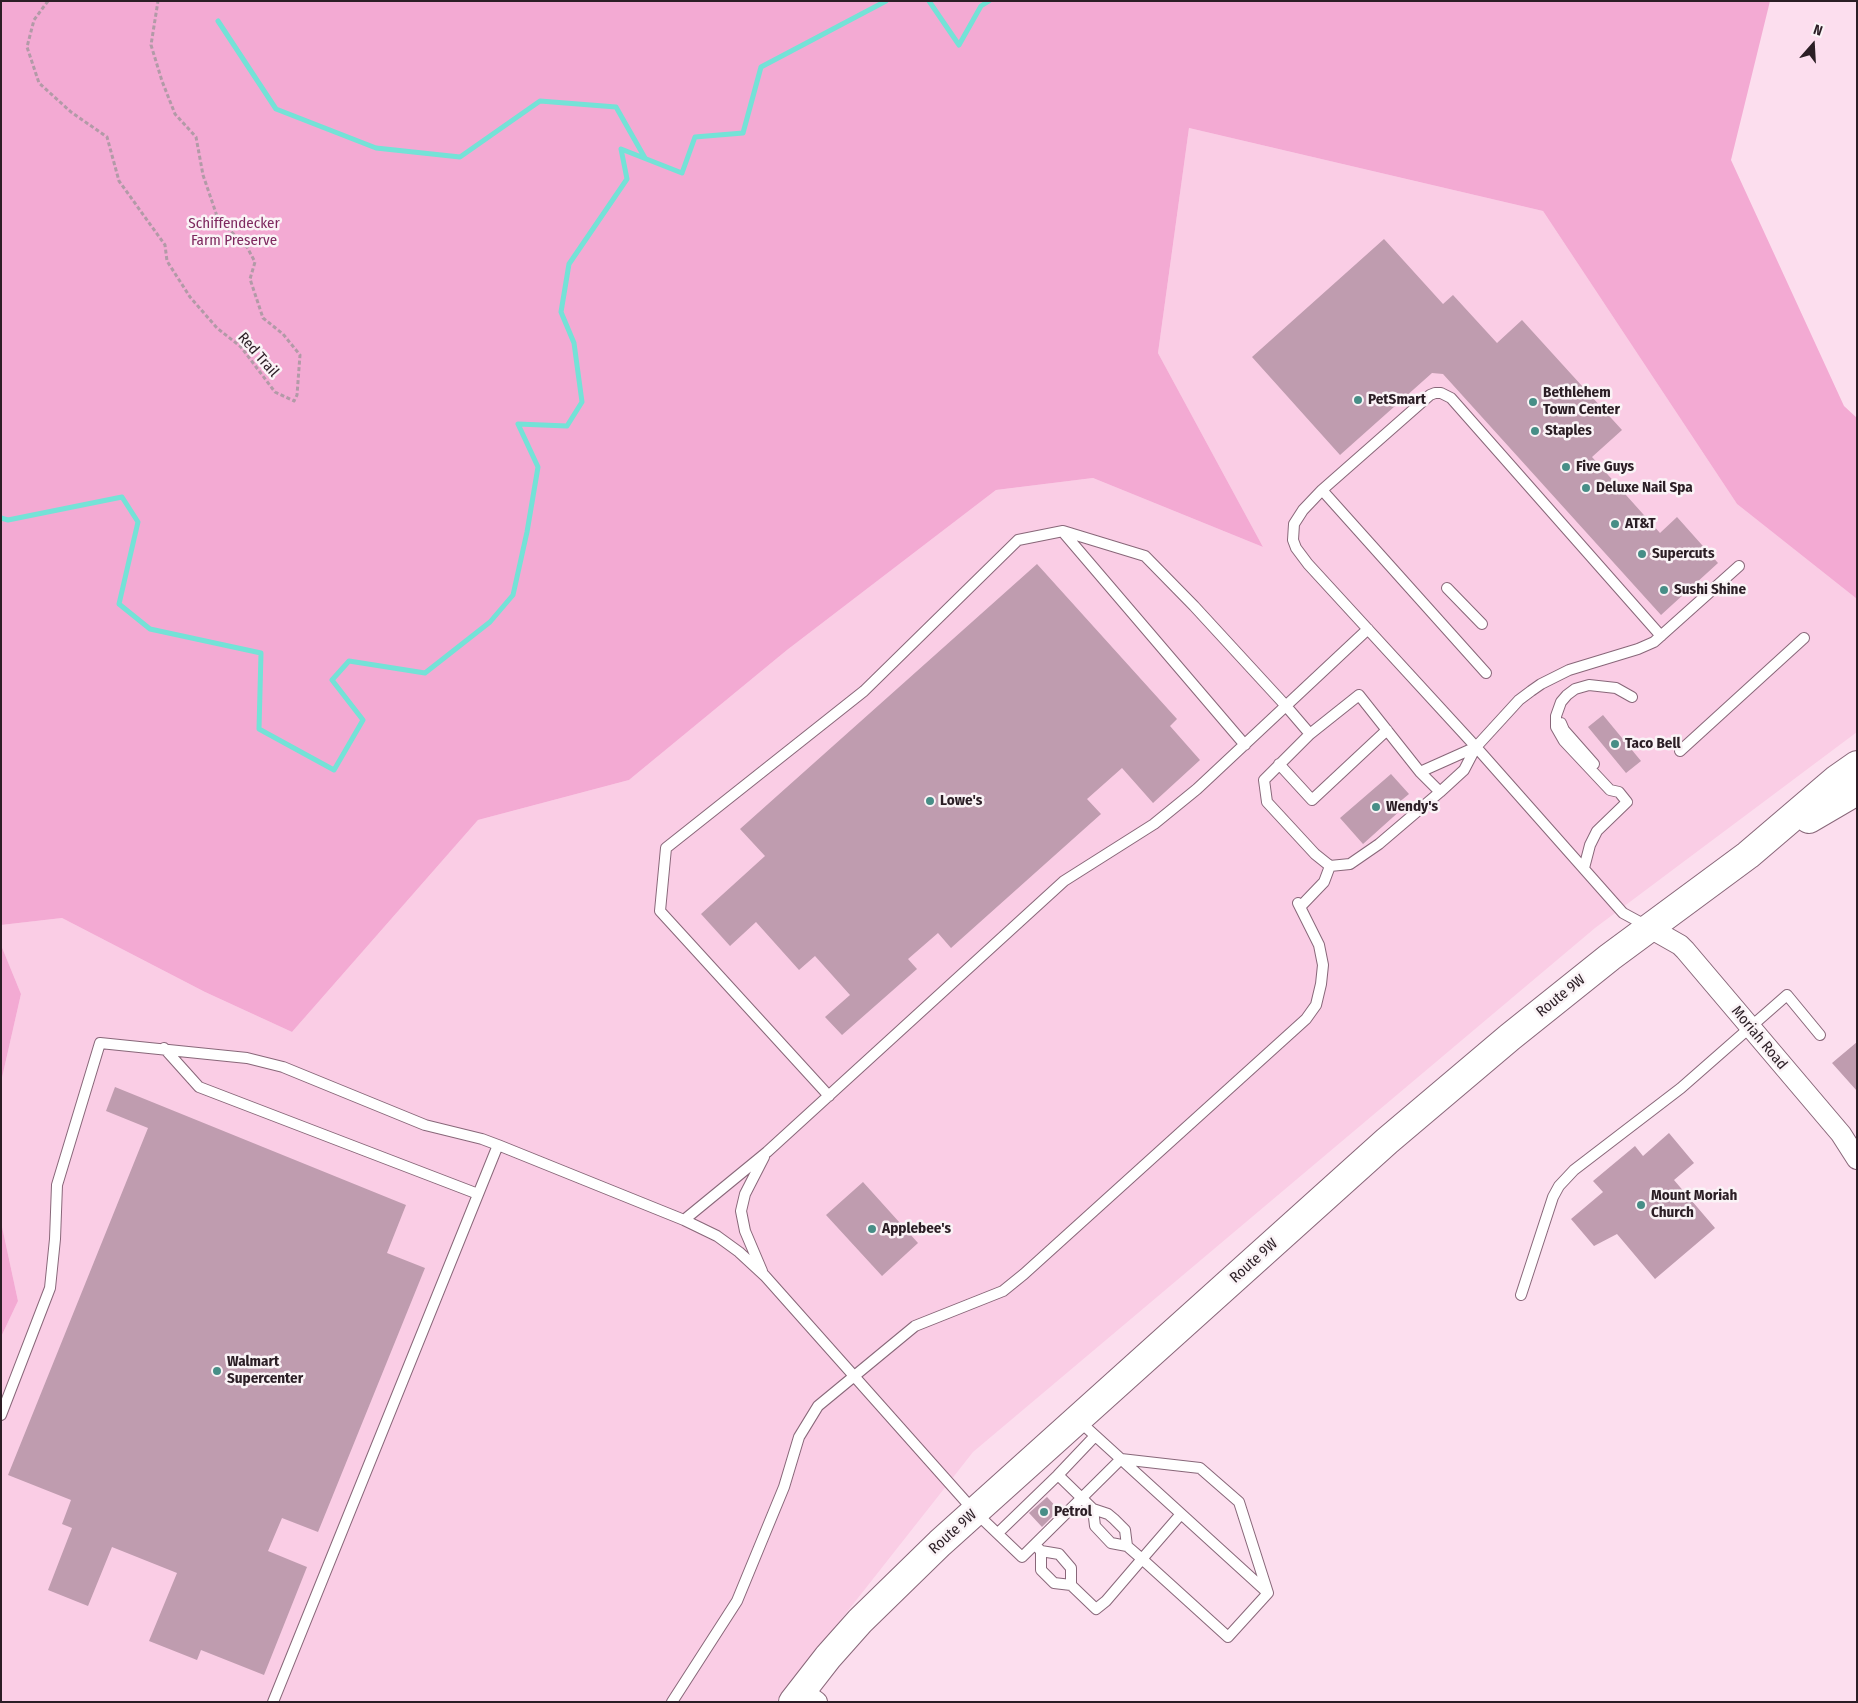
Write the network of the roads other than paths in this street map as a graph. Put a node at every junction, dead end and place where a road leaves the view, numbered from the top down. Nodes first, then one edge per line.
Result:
1 (1322, 490) junction
2 (1063, 531) junction
3 (1739, 566) dead end
4 (1447, 588) dead end
5 (1482, 624) dead end
6 (1368, 629) junction
7 (1661, 636) junction
8 (1804, 638) dead end
9 (1486, 673) dead end
10 (1632, 697) dead end
11 (1286, 706) junction
12 (1387, 730) junction
13 (1310, 734) junction
14 (1245, 745) junction
15 (1476, 747) junction
16 (1680, 751) dead end
17 (1279, 764) junction
18 (1857, 765) edge
19 (1420, 772) junction
20 (1857, 791) edge
21 (1440, 792) junction
22 (1748, 855) junction
23 (1330, 866) junction
24 (1584, 868) junction
25 (1650, 928) junction
26 (1750, 1027) junction
27 (1820, 1035) dead end
28 (164, 1048) junction
29 (829, 1096) junction
30 (498, 1145) junction
31 (767, 1152) junction
32 (1857, 1159) edge
33 (478, 1194) junction
34 (684, 1220) junction
35 (765, 1276) junction
36 (1521, 1295) dead end
37 (854, 1376) junction
38 (1, 1415) edge
39 (1086, 1428) junction
40 (1121, 1460) junction
41 (1058, 1475) junction
42 (1082, 1499) junction
43 (1093, 1509) junction
44 (975, 1512) junction
45 (1181, 1514) junction
46 (998, 1534) junction
47 (1127, 1546) junction
48 (1038, 1548) junction
49 (1142, 1559) junction
50 (1071, 1585) junction
51 (1268, 1593) junction
52 (804, 1698) edge
53 (272, 1702) edge
54 (672, 1702) edge

1 - 6 lane
1 - 7 lane
1 - 9 lane
2 - 11 lane
2 - 14 lane
2 - 29 lane
3 - 7 lane
4 - 5 lane
6 - 11 lane
6 - 15 lane
7 - 15 lane
8 - 16 lane
10 - 24 lane
11 - 13 lane
11 - 14 lane
12 - 13 lane
12 - 17 lane
12 - 19 lane
13 - 17 lane
14 - 29 lane
15 - 19 lane
15 - 21 lane
15 - 24 lane
17 - 23 lane
18 - 22 main road, Route 9W
19 - 21 lane
20 - 22 main road, Route 9W
21 - 23 lane
22 - 25 main road, Route 9W
23 - 37 lane
24 - 25 lane
25 - 26 street, Moriah Road
25 - 39 main road, Route 9W
26 - 27 lane
26 - 32 street, Moriah Road
26 - 36 lane
28 - 30 lane
28 - 33 lane
28 - 38 lane
29 - 31 lane
30 - 33 lane
30 - 34 lane
31 - 34 lane
31 - 35 lane
33 - 53 lane
34 - 35 lane
35 - 37 lane
37 - 44 lane
37 - 54 lane
39 - 40 lane
39 - 41 lane
39 - 44 main road, Route 9W
40 - 42 lane
40 - 45 lane
40 - 51 lane
41 - 42 lane
41 - 46 lane
42 - 43 lane
42 - 48 lane
43 - 47 lane
43 - 47 lane
44 - 46 lane
44 - 52 main road, Route 9W
45 - 49 lane
45 - 51 lane
46 - 48 lane
47 - 49 lane
48 - 50 lane
48 - 50 lane
49 - 50 lane
49 - 51 lane

